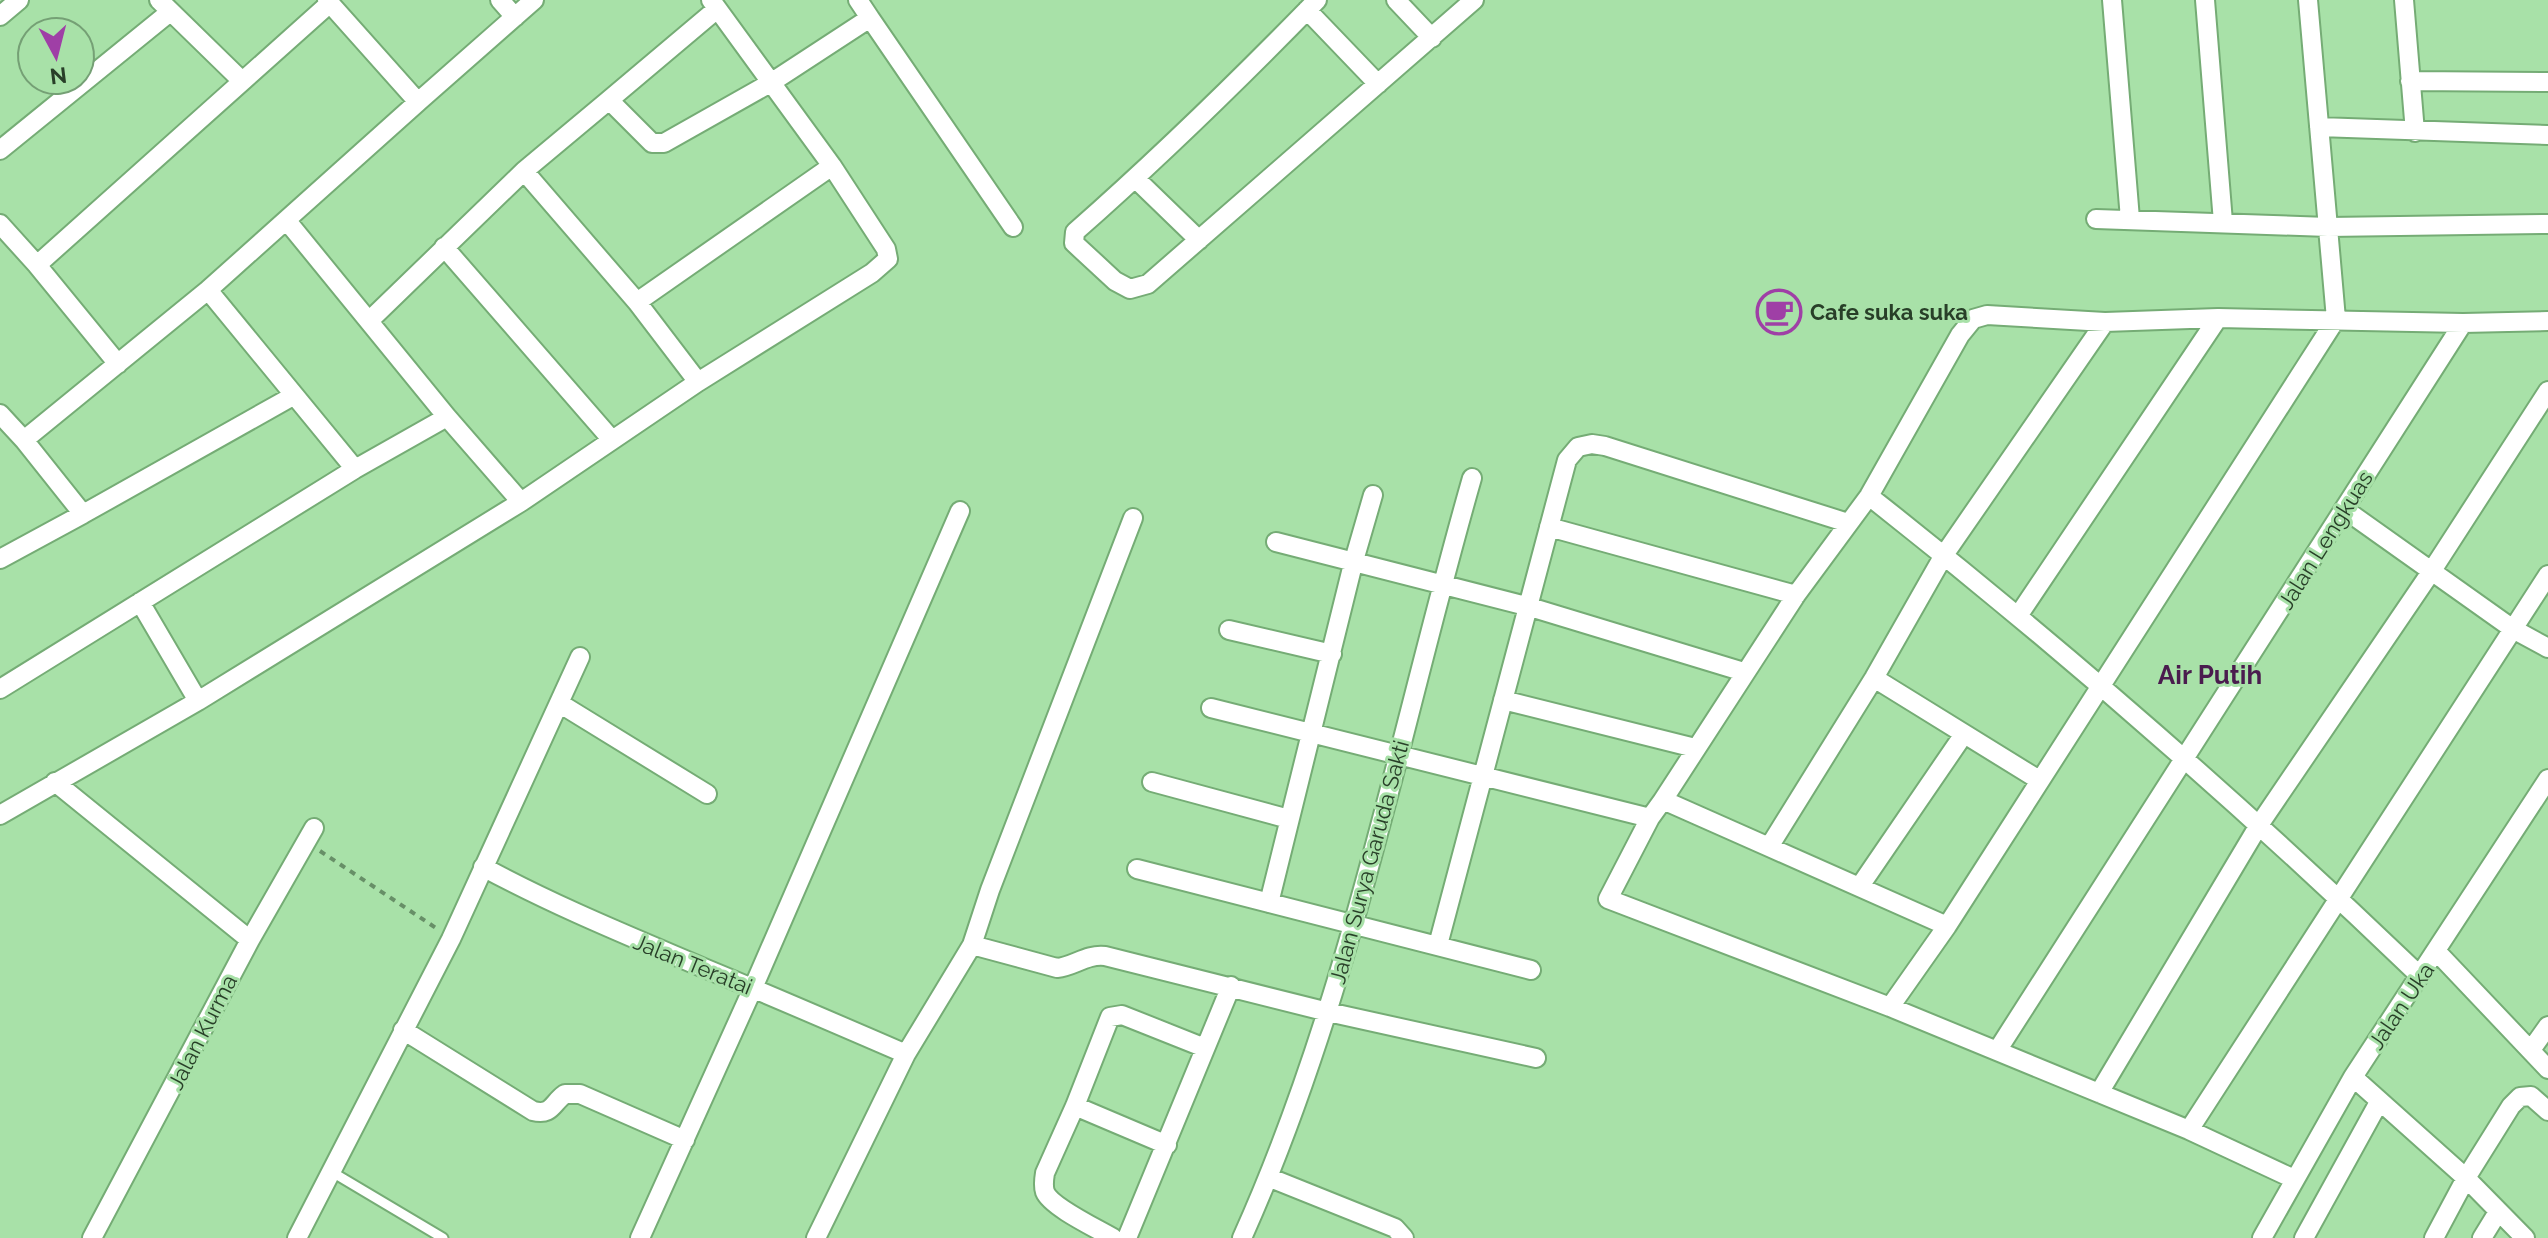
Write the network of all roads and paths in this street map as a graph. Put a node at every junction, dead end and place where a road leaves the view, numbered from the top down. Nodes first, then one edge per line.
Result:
1 (19, 0) edge
2 (500, 0) edge
3 (534, 0) edge
4 (858, 0) edge
5 (1396, 0) edge
6 (1474, 0) edge
7 (2112, 0) edge
8 (2205, 0) edge
9 (2308, 0) edge
10 (2404, 0) edge
11 (329, 1) edge
12 (714, 4) edge
13 (1312, 5) edge
14 (165, 6) edge
15 (0, 16) edge
16 (515, 17) junction
17 (870, 18) junction
18 (1432, 38) junction
19 (241, 80) junction
20 (2410, 81) junction
21 (772, 82) junction
22 (2548, 82) edge
23 (1378, 84) junction
24 (609, 100) junction
25 (418, 102) junction
26 (2319, 127) junction
27 (2415, 132) junction
28 (2548, 135) edge
29 (0, 150) edge
30 (832, 166) junction
31 (524, 171) junction
32 (1136, 179) junction
33 (2096, 219) dead end
34 (2130, 219) junction
35 (287, 221) junction
36 (2223, 222) junction
37 (0, 224) edge
38 (2548, 224) edge
39 (1013, 227) dead end
40 (2328, 227) junction
41 (1199, 240) junction
42 (444, 247) junction
43 (37, 265) junction
44 (208, 290) junction
45 (637, 302) junction
46 (2218, 318) junction
47 (2336, 319) junction
48 (370, 320) junction
49 (2548, 321) edge
50 (2105, 322) junction
51 (2463, 323) junction
52 (118, 364) junction
53 (698, 382) junction
54 (2548, 391) edge
55 (293, 396) junction
56 (0, 414) edge
57 (447, 417) junction
58 (24, 440) junction
59 (612, 440) junction
60 (355, 469) junction
61 (1472, 478) dead end
62 (1373, 495) dead end
63 (1869, 496) junction
64 (521, 502) junction
65 (2344, 509) junction
66 (960, 511) dead end
67 (83, 514) junction
68 (1133, 518) dead end
69 (1848, 523) junction
70 (1549, 527) junction
71 (1276, 542) dead end
72 (1944, 555) junction
73 (0, 559) edge
74 (1353, 564) junction
75 (2431, 572) junction
76 (2548, 575) edge
77 (1441, 587) junction
78 (1796, 595) junction
79 (140, 602) junction
80 (1530, 607) junction
81 (2018, 616) junction
82 (2513, 629) junction
83 (1229, 630) dead end
84 (2548, 648) edge
85 (1332, 654) junction
86 (580, 657) dead end
87 (1744, 672) junction
88 (1874, 678) junction
89 (2101, 686) junction
90 (0, 689) edge
91 (1503, 700) junction
92 (198, 701) junction
93 (559, 703) junction
94 (1211, 708) dead end
95 (1313, 734) junction
96 (1964, 734) junction
97 (1695, 748) junction
98 (1399, 754) junction
99 (2184, 756) junction
100 (1483, 777) junction
101 (2548, 779) edge
102 (2039, 780) junction
103 (55, 782) junction
104 (1152, 782) dead end
105 (707, 794) dead end
106 (1663, 800) junction
107 (0, 815) edge
108 (1650, 818) junction
109 (1289, 819) junction
110 (2259, 825) junction
111 (310, 835) joint
112 (1769, 847) junction
113 (483, 867) junction
114 (1137, 869) dead end
115 (1860, 886) junction
116 (2340, 899) junction
117 (1269, 903) junction
118 (1352, 926) junction
119 (1947, 926) junction
120 (451, 939) junction
121 (250, 940) junction
122 (972, 945) junction
123 (1438, 945) junction
124 (2437, 952) junction
125 (1531, 970) dead end
126 (2420, 976) junction
127 (1231, 986) junction
128 (753, 988) junction
129 (1890, 1007) junction
130 (1328, 1012) junction
131 (2548, 1026) edge
132 (403, 1030) junction
133 (1205, 1048) junction
134 (2531, 1050) junction
135 (1997, 1051) junction
136 (906, 1054) junction
137 (1536, 1058) dead end
138 (2548, 1069) edge
139 (2353, 1077) junction
140 (2099, 1093) junction
141 (2379, 1102) junction
142 (1075, 1106) junction
143 (2548, 1111) edge
144 (2189, 1130) junction
145 (685, 1140) junction
146 (1167, 1145) junction
147 (332, 1172) junction
148 (1268, 1177) junction
149 (2466, 1178) junction
150 (2294, 1179) junction
151 (2498, 1212) junction
152 (823, 1236) edge
153 (2268, 1236) edge
154 (92, 1238) edge
155 (297, 1238) edge
156 (443, 1238) edge
157 (640, 1238) edge
158 (1113, 1238) edge
159 (1127, 1238) edge
160 (1242, 1238) edge
161 (1404, 1238) edge
162 (2304, 1238) edge
163 (2434, 1238) edge
164 (2482, 1238) edge
165 (2525, 1238) edge

1 - 15 street
2 - 16 street
3 - 16 street
4 - 17 street
5 - 18 street
6 - 18 street
7 - 34 street
8 - 36 street
9 - 26 street
10 - 20 street
11 - 19 street
11 - 25 street
12 - 21 street
12 - 24 street
13 - 23 street
13 - 32 street
14 - 19 street
14 - 29 street
16 - 25 street
17 - 21 street
17 - 39 street
18 - 23 street
19 - 43 street
20 - 22 street
20 - 27 street
21 - 24 street
21 - 30 street
23 - 41 street
24 - 31 street
25 - 35 street
26 - 27 street
26 - 40 street
27 - 28 street
30 - 45 street
30 - 53 street
31 - 42 street
31 - 45 street
32 - 41 street
32 - 41 street
33 - 34 street
34 - 36 street
35 - 44 street
35 - 48 street
36 - 40 street
37 - 43 street
38 - 40 street
40 - 47 street
42 - 48 street
42 - 59 street
43 - 52 street
44 - 52 street
44 - 55 street
45 - 53 street
46 - 47 street
46 - 50 street
46 - 81 street
47 - 51 street
47 - 89 street
48 - 57 street
49 - 51 street
50 - 63 street
50 - 72 street
51 - 65 street, Jalan Lengkuas
52 - 58 street
53 - 59 street
54 - 75 street
55 - 60 street
55 - 67 street
56 - 58 street
57 - 60 street
57 - 64 street
58 - 67 street
59 - 64 street
60 - 79 street
61 - 77 street, Jalan Surya Garuda Sakti
62 - 74 street
63 - 69 street
63 - 72 street
64 - 92 street
65 - 75 street
65 - 99 street, Jalan Lengkuas
66 - 128 street
67 - 73 street
68 - 122 street
69 - 70 street
69 - 78 street
70 - 78 street
70 - 80 street
71 - 74 street
72 - 81 street
72 - 88 street
74 - 77 street
74 - 85 street
75 - 82 street
75 - 110 street
76 - 82 street
77 - 80 street
77 - 98 street, Jalan Surya Garuda Sakti
78 - 87 street
79 - 90 street
79 - 92 street
80 - 87 street
80 - 91 street
81 - 89 street
82 - 84 street
82 - 116 street
83 - 85 street
85 - 95 street
86 - 93 street
87 - 97 street
88 - 96 street
88 - 112 street
89 - 99 street
89 - 102 street
91 - 97 street
91 - 100 street
92 - 103 street
93 - 105 street
93 - 113 street
94 - 95 street
95 - 98 street
95 - 109 street
96 - 102 street
96 - 115 street
97 - 106 street
98 - 100 street
98 - 118 street, Jalan Surya Garuda Sakti
99 - 110 street
99 - 135 street, Jalan Lengkuas
100 - 108 street
100 - 123 street
101 - 124 street, Jalan Uka
102 - 119 street
103 - 107 street
103 - 121 street
104 - 109 street
106 - 108 street
106 - 112 street
108 - 129 street
109 - 117 street
110 - 116 street
110 - 140 street
111 - 120 path
111 - 121 street, Jalan Kurma
112 - 115 street
113 - 120 street
113 - 128 street, Jalan Teratai
114 - 117 street
115 - 119 street
116 - 126 street
116 - 144 street
117 - 118 street
118 - 123 street
118 - 130 street, Jalan Surya Garuda Sakti
119 - 129 street
120 - 132 street
121 - 154 street, Jalan Kurma
122 - 127 street
122 - 136 street
123 - 125 street
124 - 126 street, Jalan Uka
124 - 134 street
126 - 139 street, Jalan Uka
127 - 130 street
127 - 133 street
128 - 136 street, Jalan Teratai
128 - 145 street
129 - 135 street
130 - 137 street
130 - 148 street, Jalan Surya Garuda Sakti
131 - 134 street
132 - 145 street
132 - 147 street
133 - 142 street
133 - 146 street
134 - 138 street
135 - 140 street
136 - 152 street
139 - 141 street
139 - 150 street, Jalan Uka
140 - 144 street
141 - 149 street
141 - 162 street
142 - 146 street
142 - 158 street
143 - 149 street
144 - 150 street
145 - 157 street
146 - 159 street
147 - 155 street
147 - 156 lane
148 - 160 street, Jalan Surya Garuda Sakti
148 - 161 street
149 - 151 street
149 - 163 street
150 - 153 street, Jalan Uka
151 - 164 street
151 - 165 street

